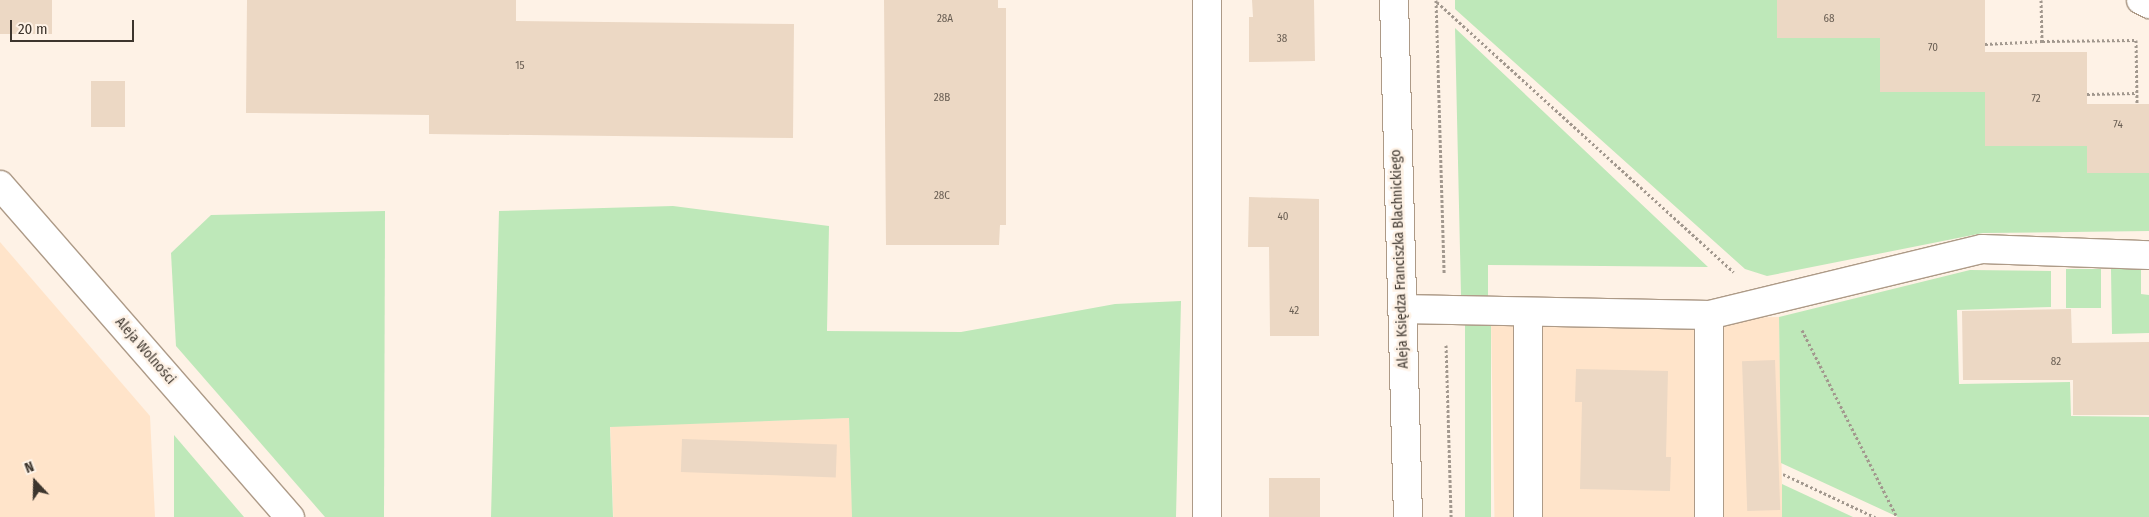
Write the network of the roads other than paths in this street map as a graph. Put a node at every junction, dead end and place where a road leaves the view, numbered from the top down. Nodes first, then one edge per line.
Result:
1 (1207, 0) edge
2 (1394, 0) edge
3 (2141, 0) edge
4 (2149, 4) edge
5 (0, 185) edge
6 (2149, 255) edge
7 (1402, 309) junction
8 (1528, 312) junction
9 (1709, 315) junction
10 (290, 517) edge
11 (1207, 517) edge
12 (1408, 517) edge
13 (1528, 517) edge
14 (1709, 517) edge

1 - 11 street
2 - 7 street, Aleja Księdza Franciszka Blachnickiego
3 - 4 street
5 - 10 street, Aleja Wolności
6 - 9 street
7 - 8 street
7 - 12 street, Aleja Księdza Franciszka Blachnickiego
8 - 9 street
8 - 13 street
9 - 14 street

